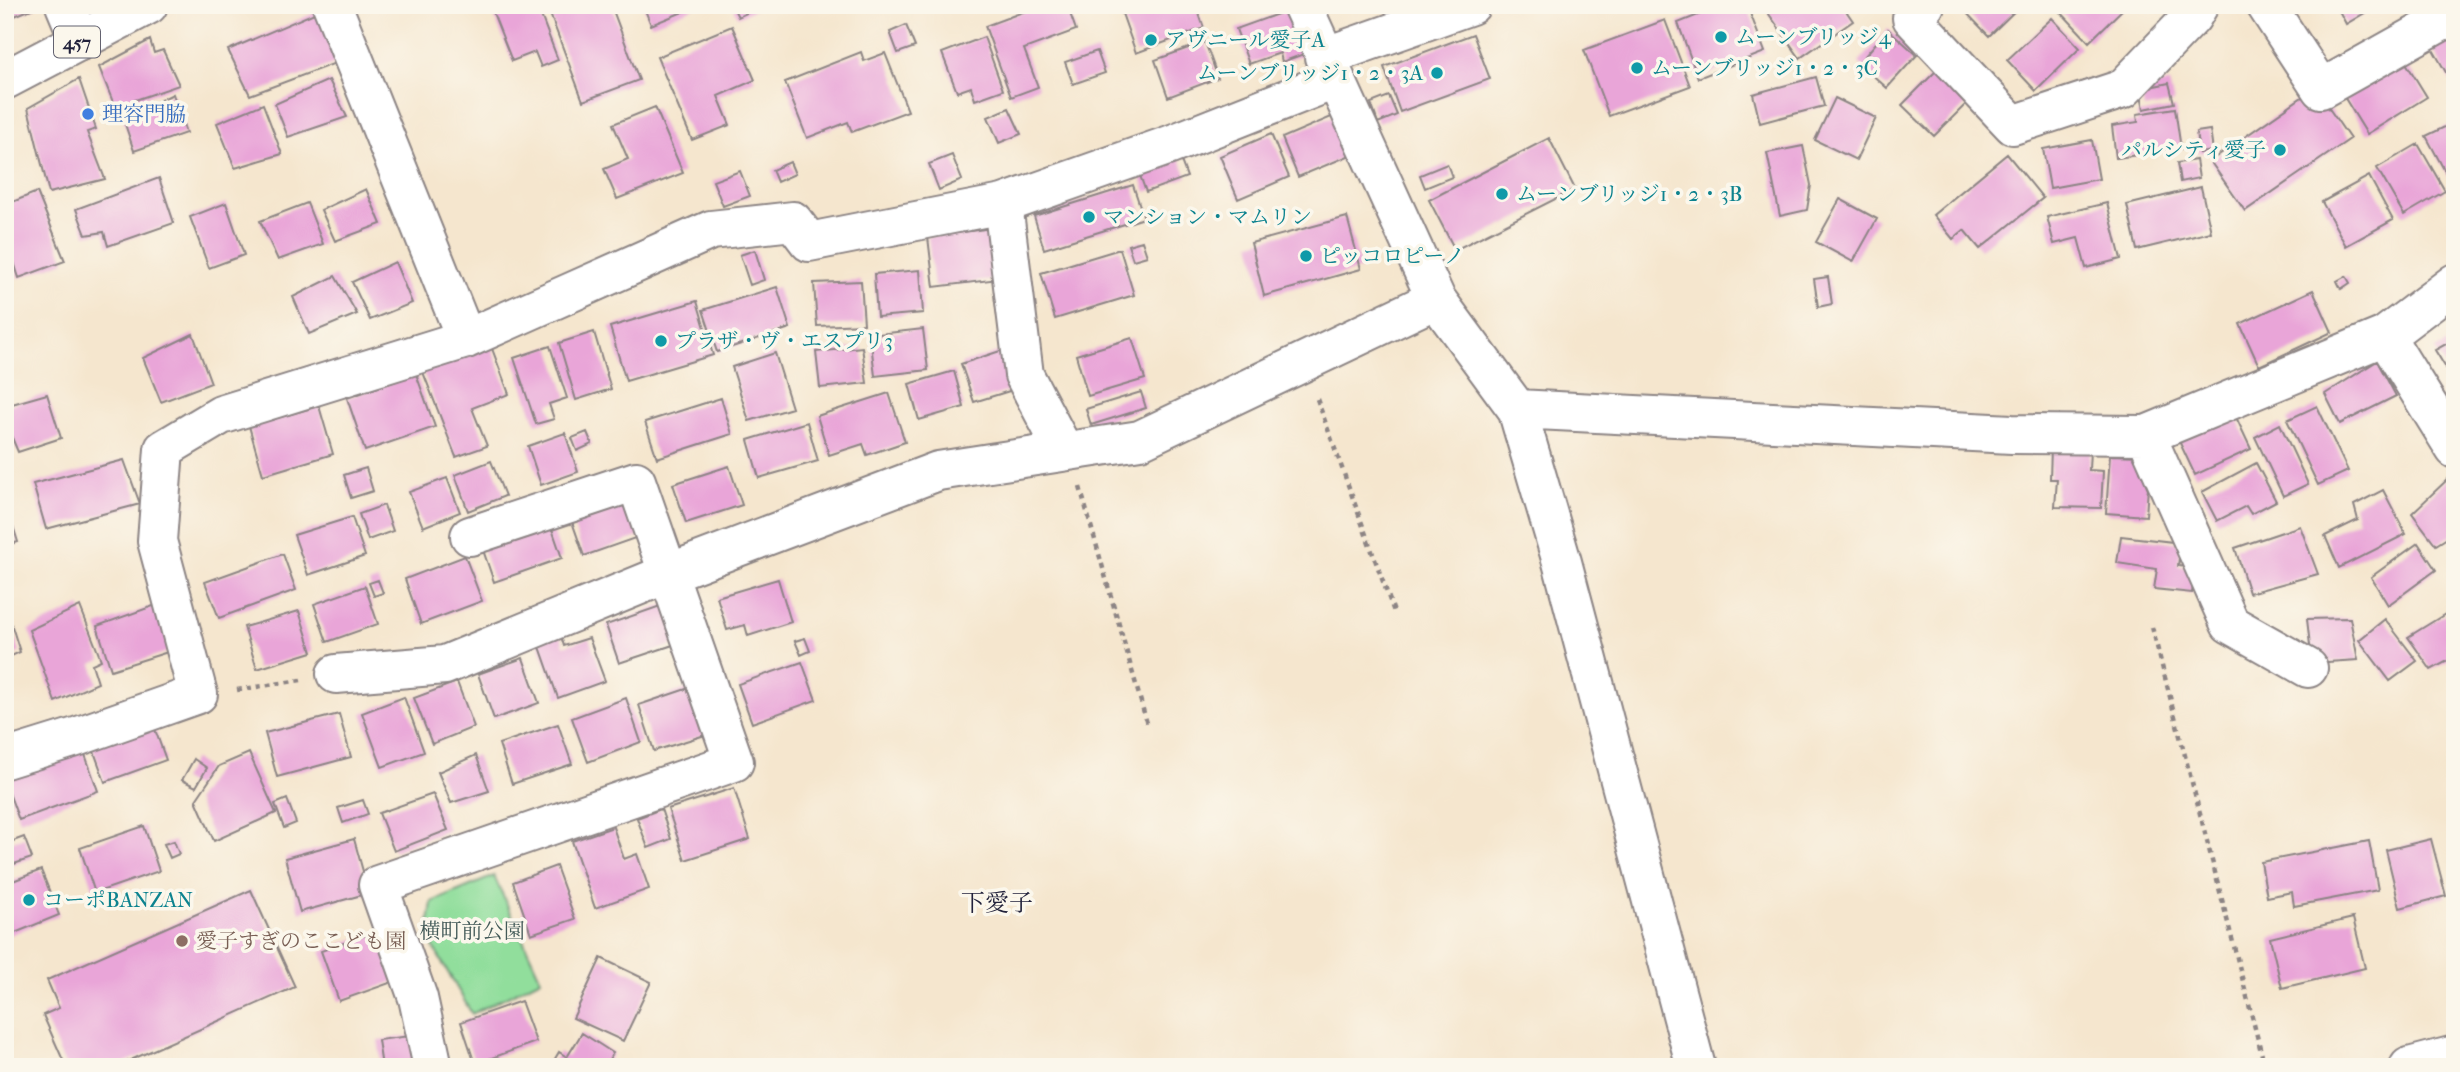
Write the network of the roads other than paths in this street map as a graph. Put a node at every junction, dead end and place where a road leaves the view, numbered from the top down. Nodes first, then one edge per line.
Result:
1 (65, 5) edge
2 (148, 5) edge
3 (332, 5) edge
4 (1302, 5) edge
5 (1471, 5) edge
6 (1925, 5) edge
7 (2199, 5) edge
8 (2266, 5) edge
9 (2455, 14) edge
10 (80, 41) junction
11 (1329, 69) junction
12 (5, 80) edge
13 (1003, 204) junction
14 (2455, 283) edge
15 (1436, 299) junction
16 (2385, 336) junction
17 (466, 338) junction
18 (1517, 410) junction
19 (2146, 435) junction
20 (2455, 449) edge
21 (1071, 465) junction
22 (470, 536) dead end
23 (669, 573) junction
24 (2308, 668) dead end
25 (336, 674) road end
26 (5, 759) edge
27 (2455, 1055) edge
28 (433, 1067) edge
29 (1696, 1067) edge
30 (2409, 1067) edge

1 - 10 main road
2 - 10 main road, 457
3 - 17 main road
4 - 11 main road
5 - 11 main road
6 - 7 main road
8 - 9 main road
10 - 12 main road, 457
11 - 13 main road
11 - 15 main road
13 - 17 main road
13 - 21 main road
14 - 16 main road
15 - 18 main road
15 - 21 main road
16 - 19 main road
16 - 20 main road
17 - 26 main road
18 - 19 main road
18 - 29 main road
19 - 24 main road
21 - 23 main road
22 - 23 main road
23 - 25 main road
23 - 28 main road
27 - 30 main road

